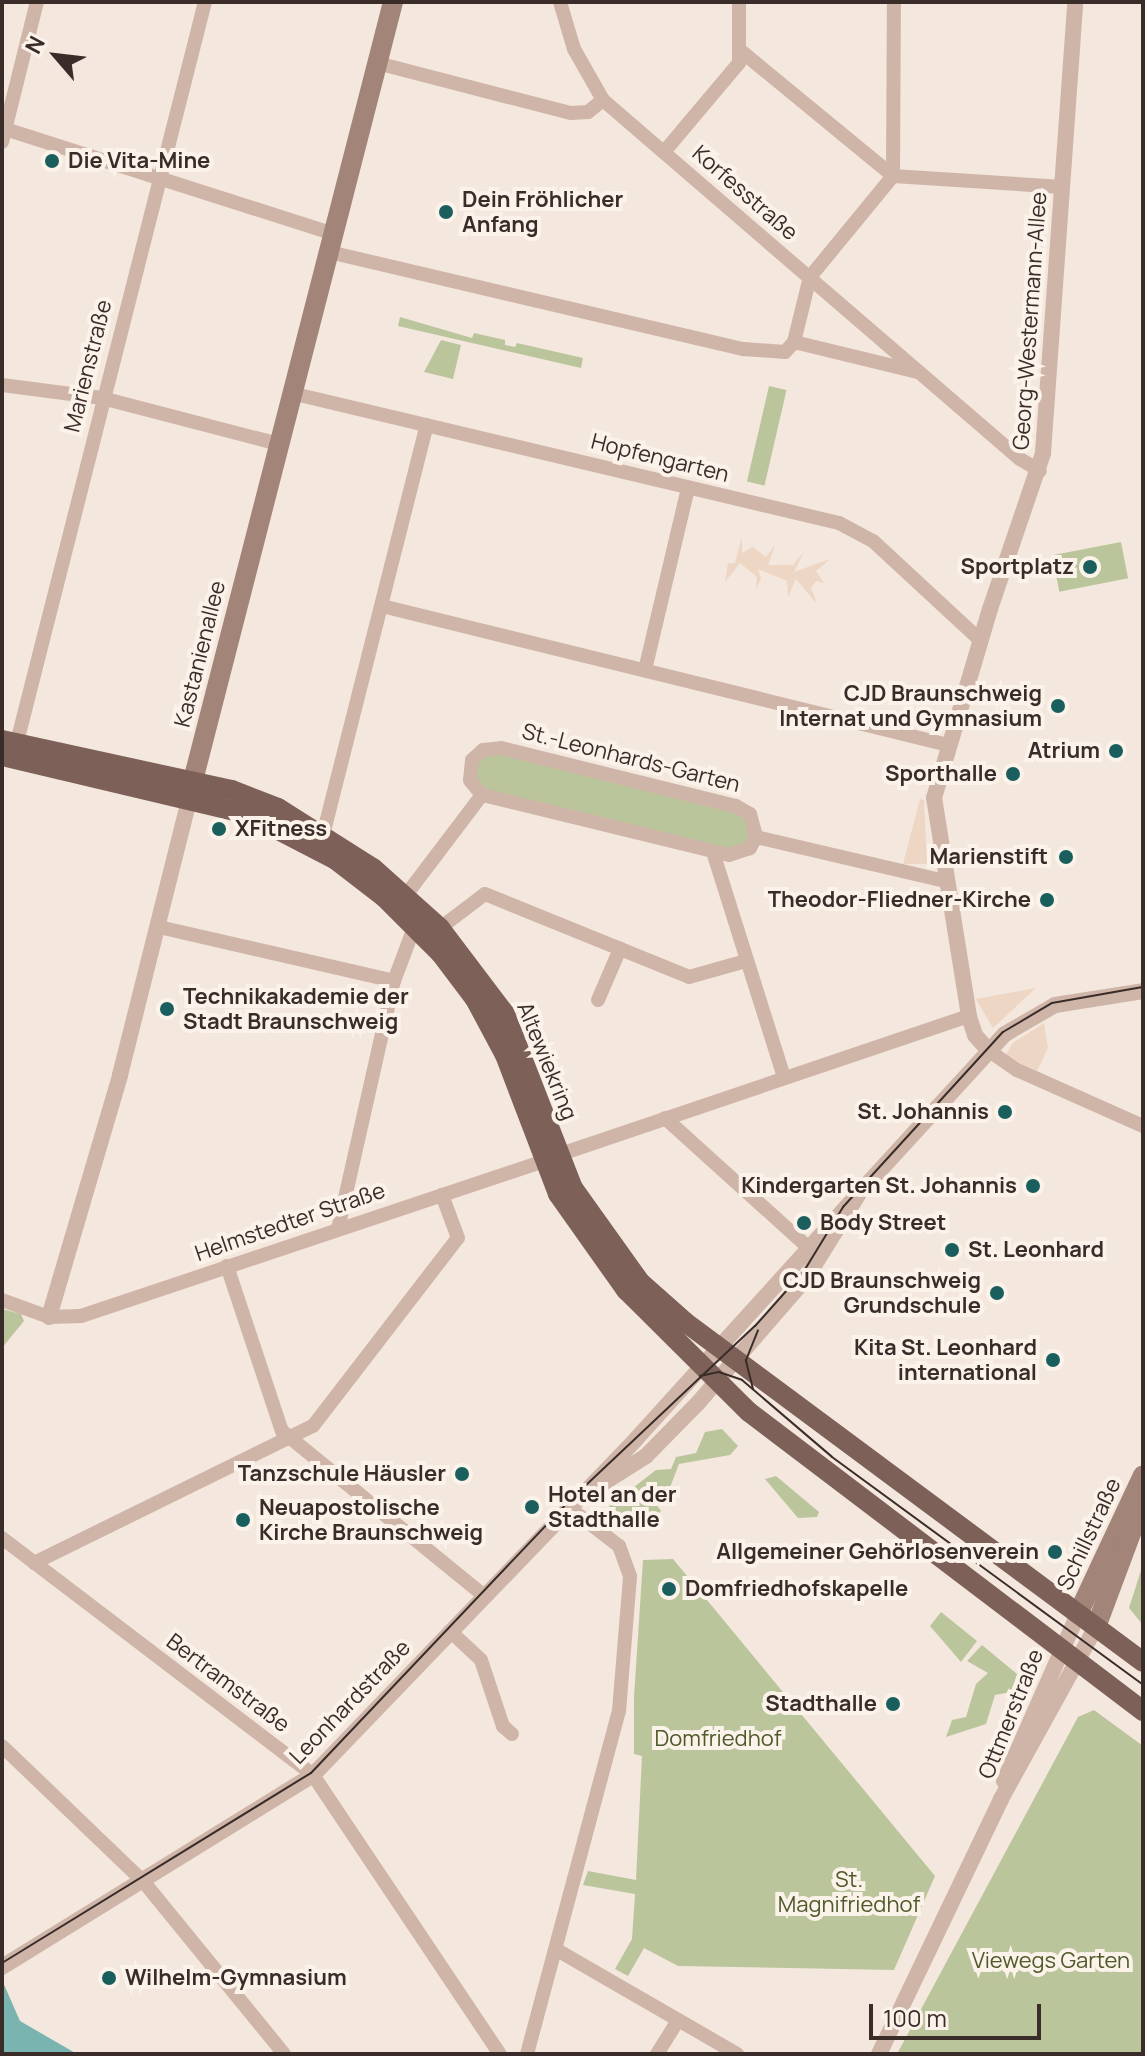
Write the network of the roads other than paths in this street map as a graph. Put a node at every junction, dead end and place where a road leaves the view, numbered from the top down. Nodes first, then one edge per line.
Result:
1 (37, 2) edge
2 (205, 2) edge
3 (393, 2) edge
4 (560, 2) edge
5 (739, 2) edge
6 (894, 2) edge
7 (1075, 2) edge
8 (741, 51) junction
9 (377, 63) junction
10 (603, 100) junction
11 (3, 133) edge
12 (664, 152) junction
13 (893, 176) junction
14 (160, 179) junction
15 (1062, 187) junction
16 (332, 243) junction
17 (810, 277) junction
18 (794, 342) junction
19 (918, 372) junction
20 (2, 385) edge
21 (291, 393) junction
22 (102, 398) junction
23 (427, 425) junction
24 (279, 444) junction
25 (1040, 471) junction
26 (688, 488) junction
27 (382, 606) junction
28 (980, 640) junction
29 (645, 670) junction
30 (948, 745) junction
31 (7, 746) edge
32 (191, 790) junction
33 (482, 795) junction
34 (323, 835) junction
35 (756, 837) junction
36 (713, 852) junction
37 (945, 881) junction
38 (406, 895) junction
39 (448, 923) junction
40 (415, 925) junction
41 (159, 927) junction
42 (620, 949) junction
43 (746, 961) junction
44 (394, 981) junction
45 (1143, 991) edge
46 (598, 1000) dead end
47 (969, 1016) junction
48 (988, 1050) junction
49 (784, 1077) junction
50 (665, 1118) junction
51 (1143, 1126) edge
52 (550, 1158) junction
53 (442, 1195) junction
54 (854, 1199) junction
55 (338, 1229) junction
56 (810, 1249) junction
57 (227, 1266) junction
58 (2, 1300) edge
59 (49, 1317) junction
60 (729, 1352) junction
61 (712, 1372) junction
62 (291, 1437) junction
63 (1143, 1475) edge
64 (1143, 1501) edge
65 (570, 1504) junction
66 (2, 1538) edge
67 (34, 1563) junction
68 (483, 1595) junction
69 (1078, 1614) junction
70 (1096, 1627) junction
71 (450, 1631) junction
72 (1071, 1654) junction
73 (1143, 1662) edge
74 (1143, 1711) edge
75 (512, 1734) dead end
76 (2, 1746) edge
77 (313, 1775) junction
78 (143, 1881) junction
79 (557, 1950) junction
80 (8, 1963) edge
81 (678, 2020) junction
82 (284, 2054) edge
83 (500, 2054) edge
84 (527, 2054) edge
85 (657, 2054) edge
86 (737, 2054) edge
87 (879, 2054) edge

1 - 11 street
2 - 14 street, Marienstraße
3 - 9 main road, Kastanienallee
4 - 10 street, Korfesstraße
5 - 8 street
6 - 13 street
7 - 15 street, Georg-Westermann-Allee
8 - 12 street
8 - 13 street
9 - 10 street
9 - 16 main road, Kastanienallee
10 - 12 street, Korfesstraße
11 - 14 street
12 - 17 street, Korfesstraße
13 - 15 street
13 - 17 street
14 - 16 street
14 - 22 street, Marienstraße
15 - 25 street, Georg-Westermann-Allee
16 - 18 street
16 - 21 main road, Kastanienallee
17 - 18 street
17 - 19 street, Korfesstraße
18 - 19 street
19 - 25 street, Korfesstraße
20 - 22 street
21 - 23 street, Hopfengarten
21 - 24 main road, Kastanienallee
22 - 24 street
22 - 31 street, Marienstraße
23 - 26 street, Hopfengarten
23 - 27 street
24 - 32 main road, Kastanienallee
25 - 28 street, Georg-Westermann-Allee
26 - 28 street, Hopfengarten
26 - 29 street
27 - 29 street
27 - 34 street
28 - 30 street, Georg-Westermann-Allee
29 - 30 street
30 - 37 street, Georg-Westermann-Allee
31 - 32 main road, Altewiekring
32 - 34 main road, Altewiekring
32 - 40 main road, Altewiekring
32 - 41 street, Kastanienallee
33 - 35 street, St.-Leonhards-Garten
33 - 36 street
33 - 38 street
34 - 38 main road, Altewiekring
35 - 36 street
35 - 37 street
36 - 43 street
37 - 47 street, Georg-Westermann-Allee
38 - 39 main road, Altewiekring
39 - 42 street
39 - 52 main road, Altewiekring
40 - 44 street
40 - 52 main road, Altewiekring
41 - 44 street
41 - 59 street, Kastanienallee
42 - 43 street
42 - 46 street
43 - 49 street
44 - 55 street
45 - 48 street, Leonhardstraße
47 - 48 street, Georg-Westermann-Allee
47 - 49 street, Helmstedter Straße
48 - 51 street
48 - 54 street, Leonhardstraße
49 - 50 street, Helmstedter Straße
50 - 52 street, Helmstedter Straße
50 - 56 street
52 - 53 street, Helmstedter Straße
52 - 60 main road, Altewiekring
52 - 61 main road, Altewiekring
53 - 55 street, Helmstedter Straße
53 - 62 street
54 - 56 street, Leonhardstraße
54 - 60 street, Leonhardstraße
55 - 57 street, Helmstedter Straße
56 - 60 street, Leonhardstraße
57 - 59 street, Helmstedter Straße
57 - 62 street
58 - 59 street
60 - 61 street, Leonhardstraße
60 - 69 main road
61 - 65 street, Leonhardstraße
61 - 72 main road
62 - 67 street
62 - 68 street
63 - 69 main road, Schillstraße
64 - 70 main road, Schillstraße
65 - 68 street, Leonhardstraße
65 - 79 street
66 - 67 street, Bertramstraße
67 - 77 street, Bertramstraße
68 - 71 street, Leonhardstraße
69 - 70 main road
69 - 72 street
70 - 72 street
70 - 73 main road
71 - 75 street
71 - 77 street, Leonhardstraße
72 - 74 main road
72 - 87 street, Ottmerstraße
76 - 78 street
77 - 78 street, Leonhardstraße
77 - 83 street, Bertramstraße
78 - 80 street, Leonhardstraße
78 - 82 street
79 - 81 street
79 - 84 street
81 - 85 street
81 - 86 street

